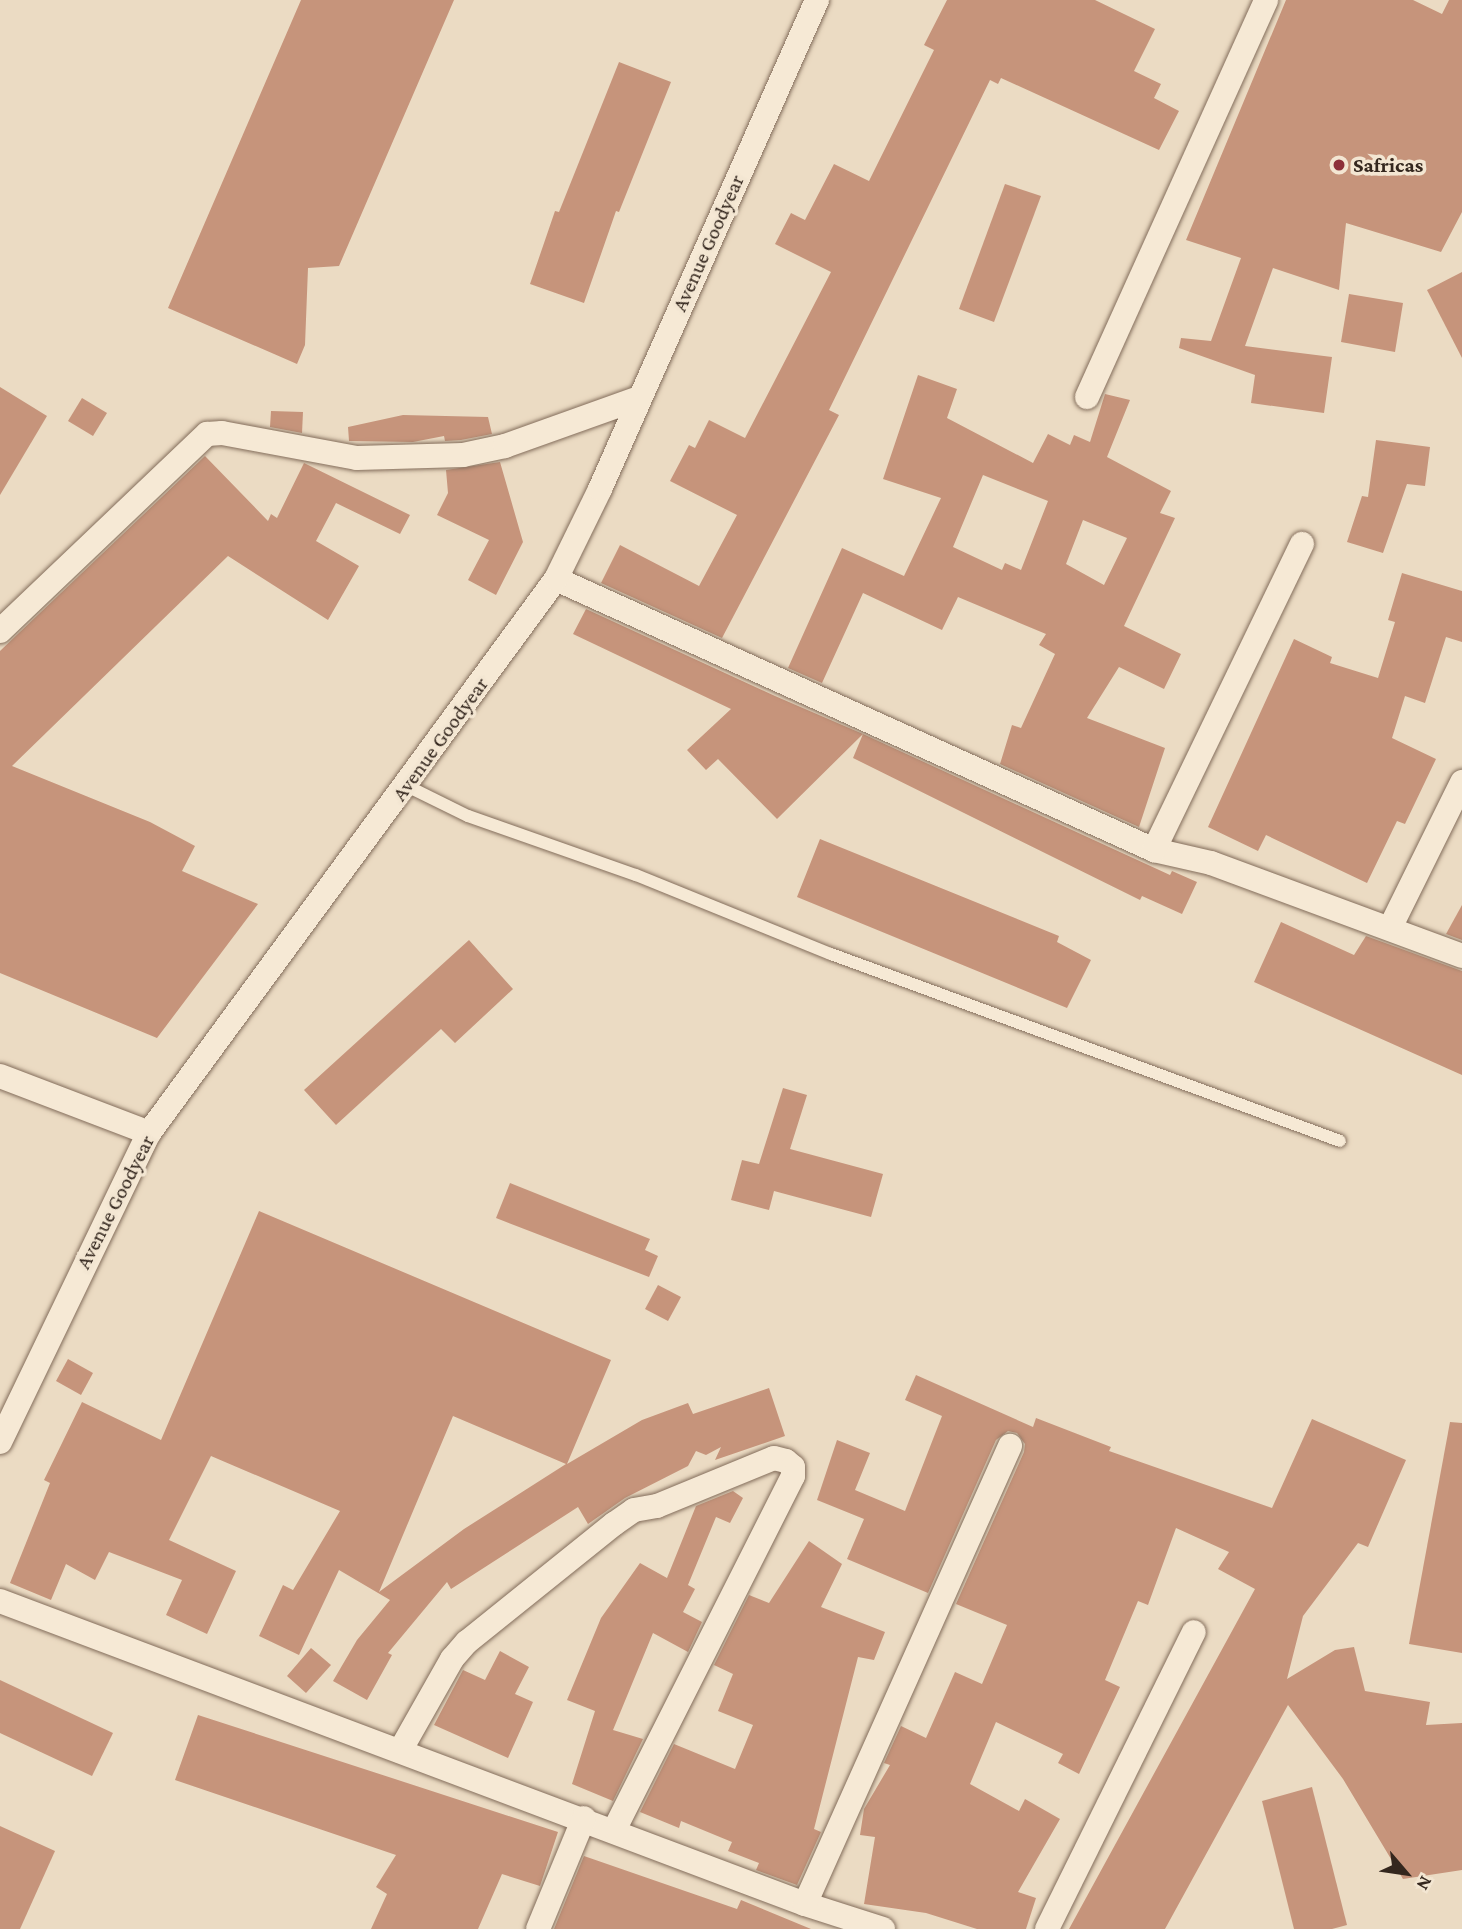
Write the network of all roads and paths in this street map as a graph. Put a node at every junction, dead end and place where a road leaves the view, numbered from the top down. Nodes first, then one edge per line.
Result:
1 (817, 0) edge
2 (1266, 0) edge
3 (1087, 397) dead end
4 (639, 398) junction
5 (1302, 544) dead end
6 (556, 579) junction
7 (0, 631) edge
8 (1462, 782) edge
9 (407, 786) junction
10 (1154, 850) junction
11 (1390, 928) junction
12 (1462, 956) edge
13 (0, 1076) edge
14 (149, 1133) junction
15 (1340, 1141) dead end
16 (0, 1442) edge
17 (1010, 1446) dead end
18 (0, 1601) edge
19 (1194, 1632) dead end
20 (400, 1751) junction
21 (584, 1818) junction
22 (615, 1829) junction
23 (805, 1904) junction
24 (538, 1929) edge
25 (883, 1929) edge
26 (1047, 1929) edge

1 - 4 street, Avenue Goodyear
2 - 3 street
4 - 6 street, Avenue Goodyear
4 - 7 street
5 - 10 street
6 - 9 street, Avenue Goodyear
6 - 10 street
8 - 11 street
9 - 14 street, Avenue Goodyear
9 - 15 lane
10 - 11 street
11 - 12 street
13 - 14 street
14 - 16 street, Avenue Goodyear
17 - 23 street
18 - 20 street
19 - 26 street
20 - 21 street
20 - 22 street
21 - 22 street
21 - 24 street
22 - 23 street
23 - 25 street

